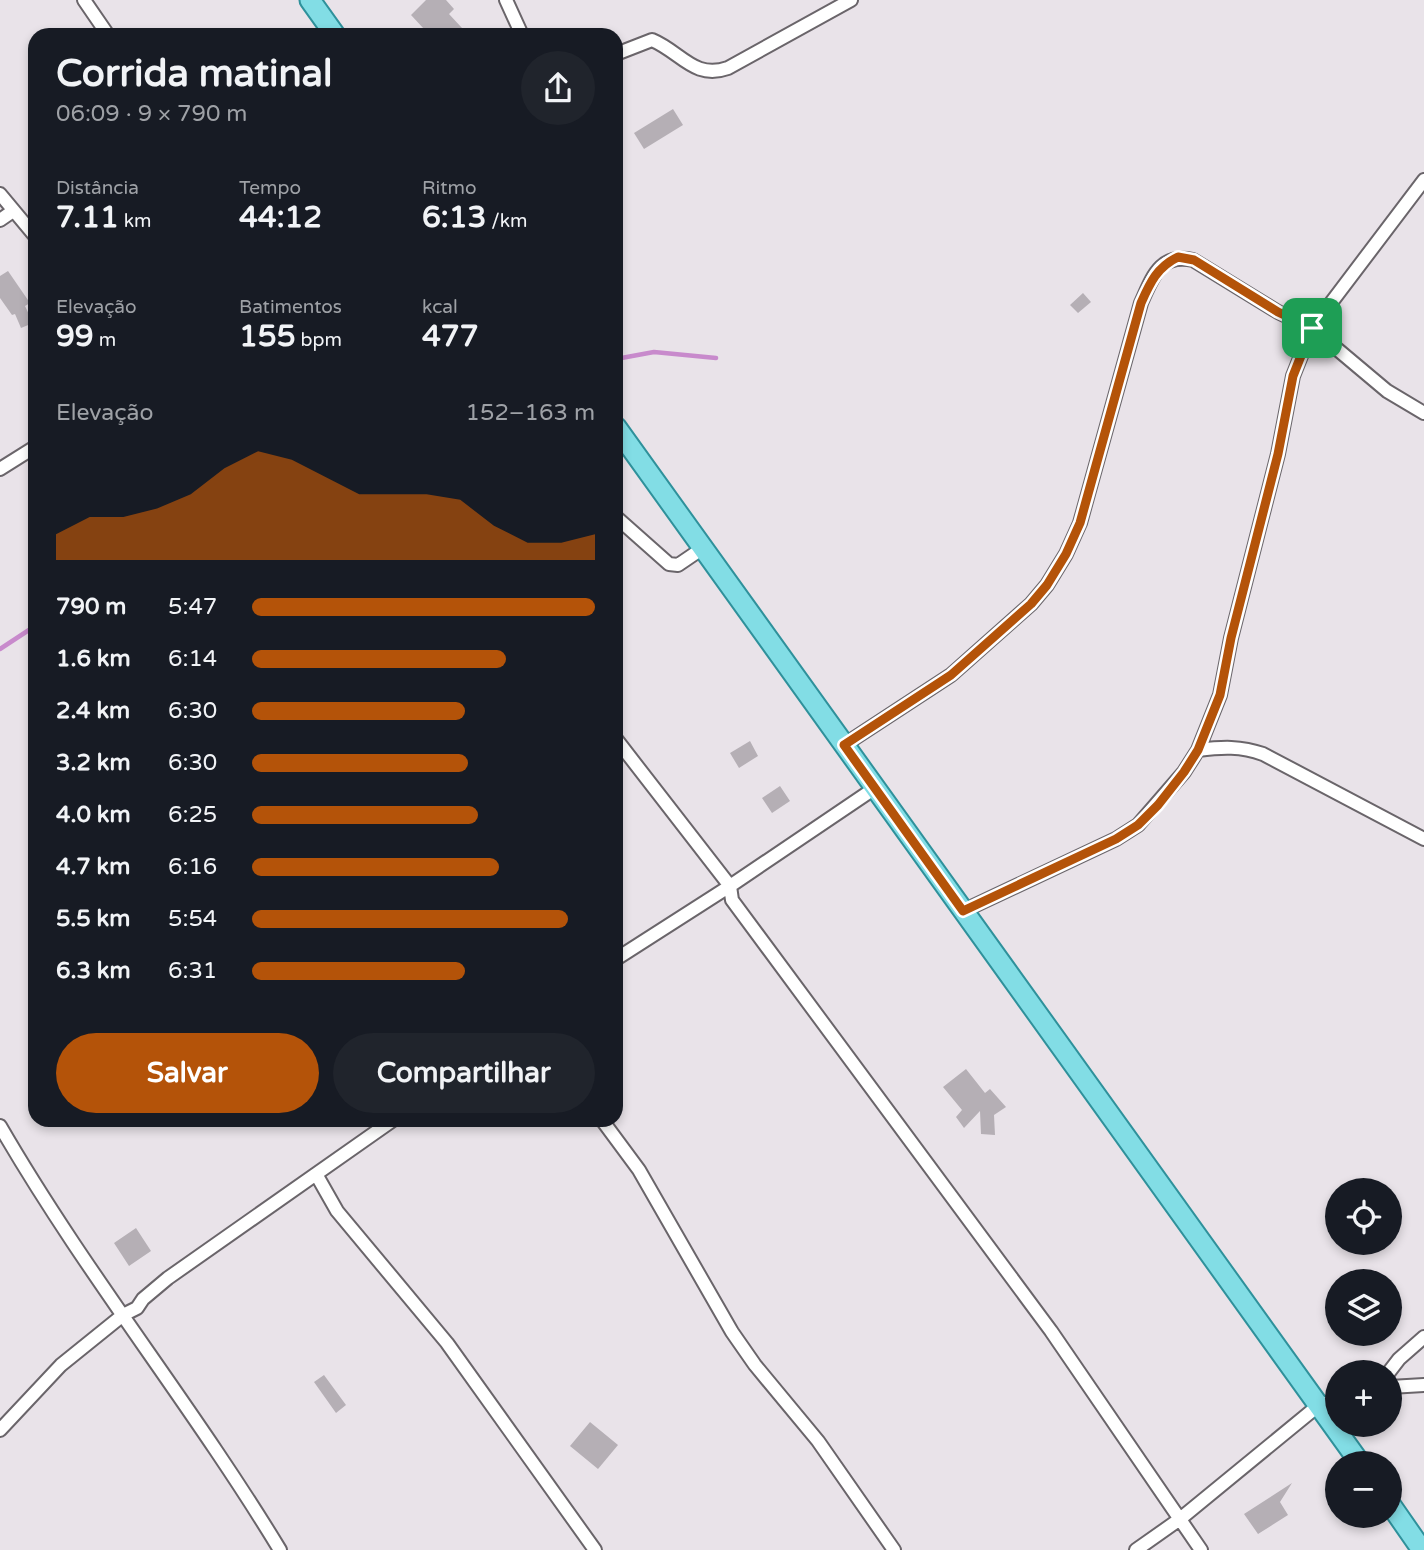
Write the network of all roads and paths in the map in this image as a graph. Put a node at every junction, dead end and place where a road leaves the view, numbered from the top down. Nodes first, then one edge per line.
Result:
1 (84, 0) edge
2 (310, 0) edge
3 (506, 0) edge
4 (851, 0) edge
5 (103, 28) edge
6 (328, 28) edge
7 (519, 28) edge
8 (623, 51) edge
9 (1424, 180) edge
10 (0, 194) edge
11 (13, 211) junction
12 (0, 220) edge
13 (28, 228) edge
14 (1312, 328) junction
15 (1424, 413) edge
16 (623, 437) edge
17 (28, 451) edge
18 (0, 469) edge
19 (623, 523) edge
20 (702, 548) junction
21 (844, 745) junction
22 (623, 748) edge
23 (1198, 750) junction
24 (875, 788) junction
25 (1424, 839) edge
26 (730, 886) junction
27 (963, 911) junction
28 (623, 955) edge
29 (0, 1126) edge
30 (383, 1127) edge
31 (607, 1127) edge
32 (316, 1174) junction
33 (122, 1315) junction
34 (1424, 1337) edge
35 (1398, 1360) edge
36 (1424, 1385) edge
37 (1402, 1386) edge
38 (1325, 1399) edge
39 (1325, 1405) edge
40 (0, 1430) edge
41 (1180, 1519) junction
42 (1402, 1521) edge
43 (280, 1550) edge
44 (595, 1550) edge
45 (894, 1550) edge
46 (1136, 1550) edge
47 (1201, 1550) edge
48 (1422, 1550) edge

1 - 5 street
2 - 6 main road
3 - 7 street
4 - 8 street
9 - 14 street
10 - 11 street
11 - 12 street
11 - 13 street
14 - 15 street
14 - 21 street
14 - 23 street
16 - 20 main road
17 - 18 street
19 - 20 street
20 - 21 main road
21 - 24 main road
22 - 26 street
23 - 25 street
23 - 27 street
24 - 26 street
24 - 27 main road
26 - 28 street
26 - 41 street
27 - 38 main road
29 - 33 street
30 - 32 street
31 - 45 street
32 - 33 street
32 - 44 street
33 - 40 street
33 - 43 street
34 - 35 street
36 - 37 street
39 - 41 street
41 - 46 street
41 - 47 street
42 - 48 main road

